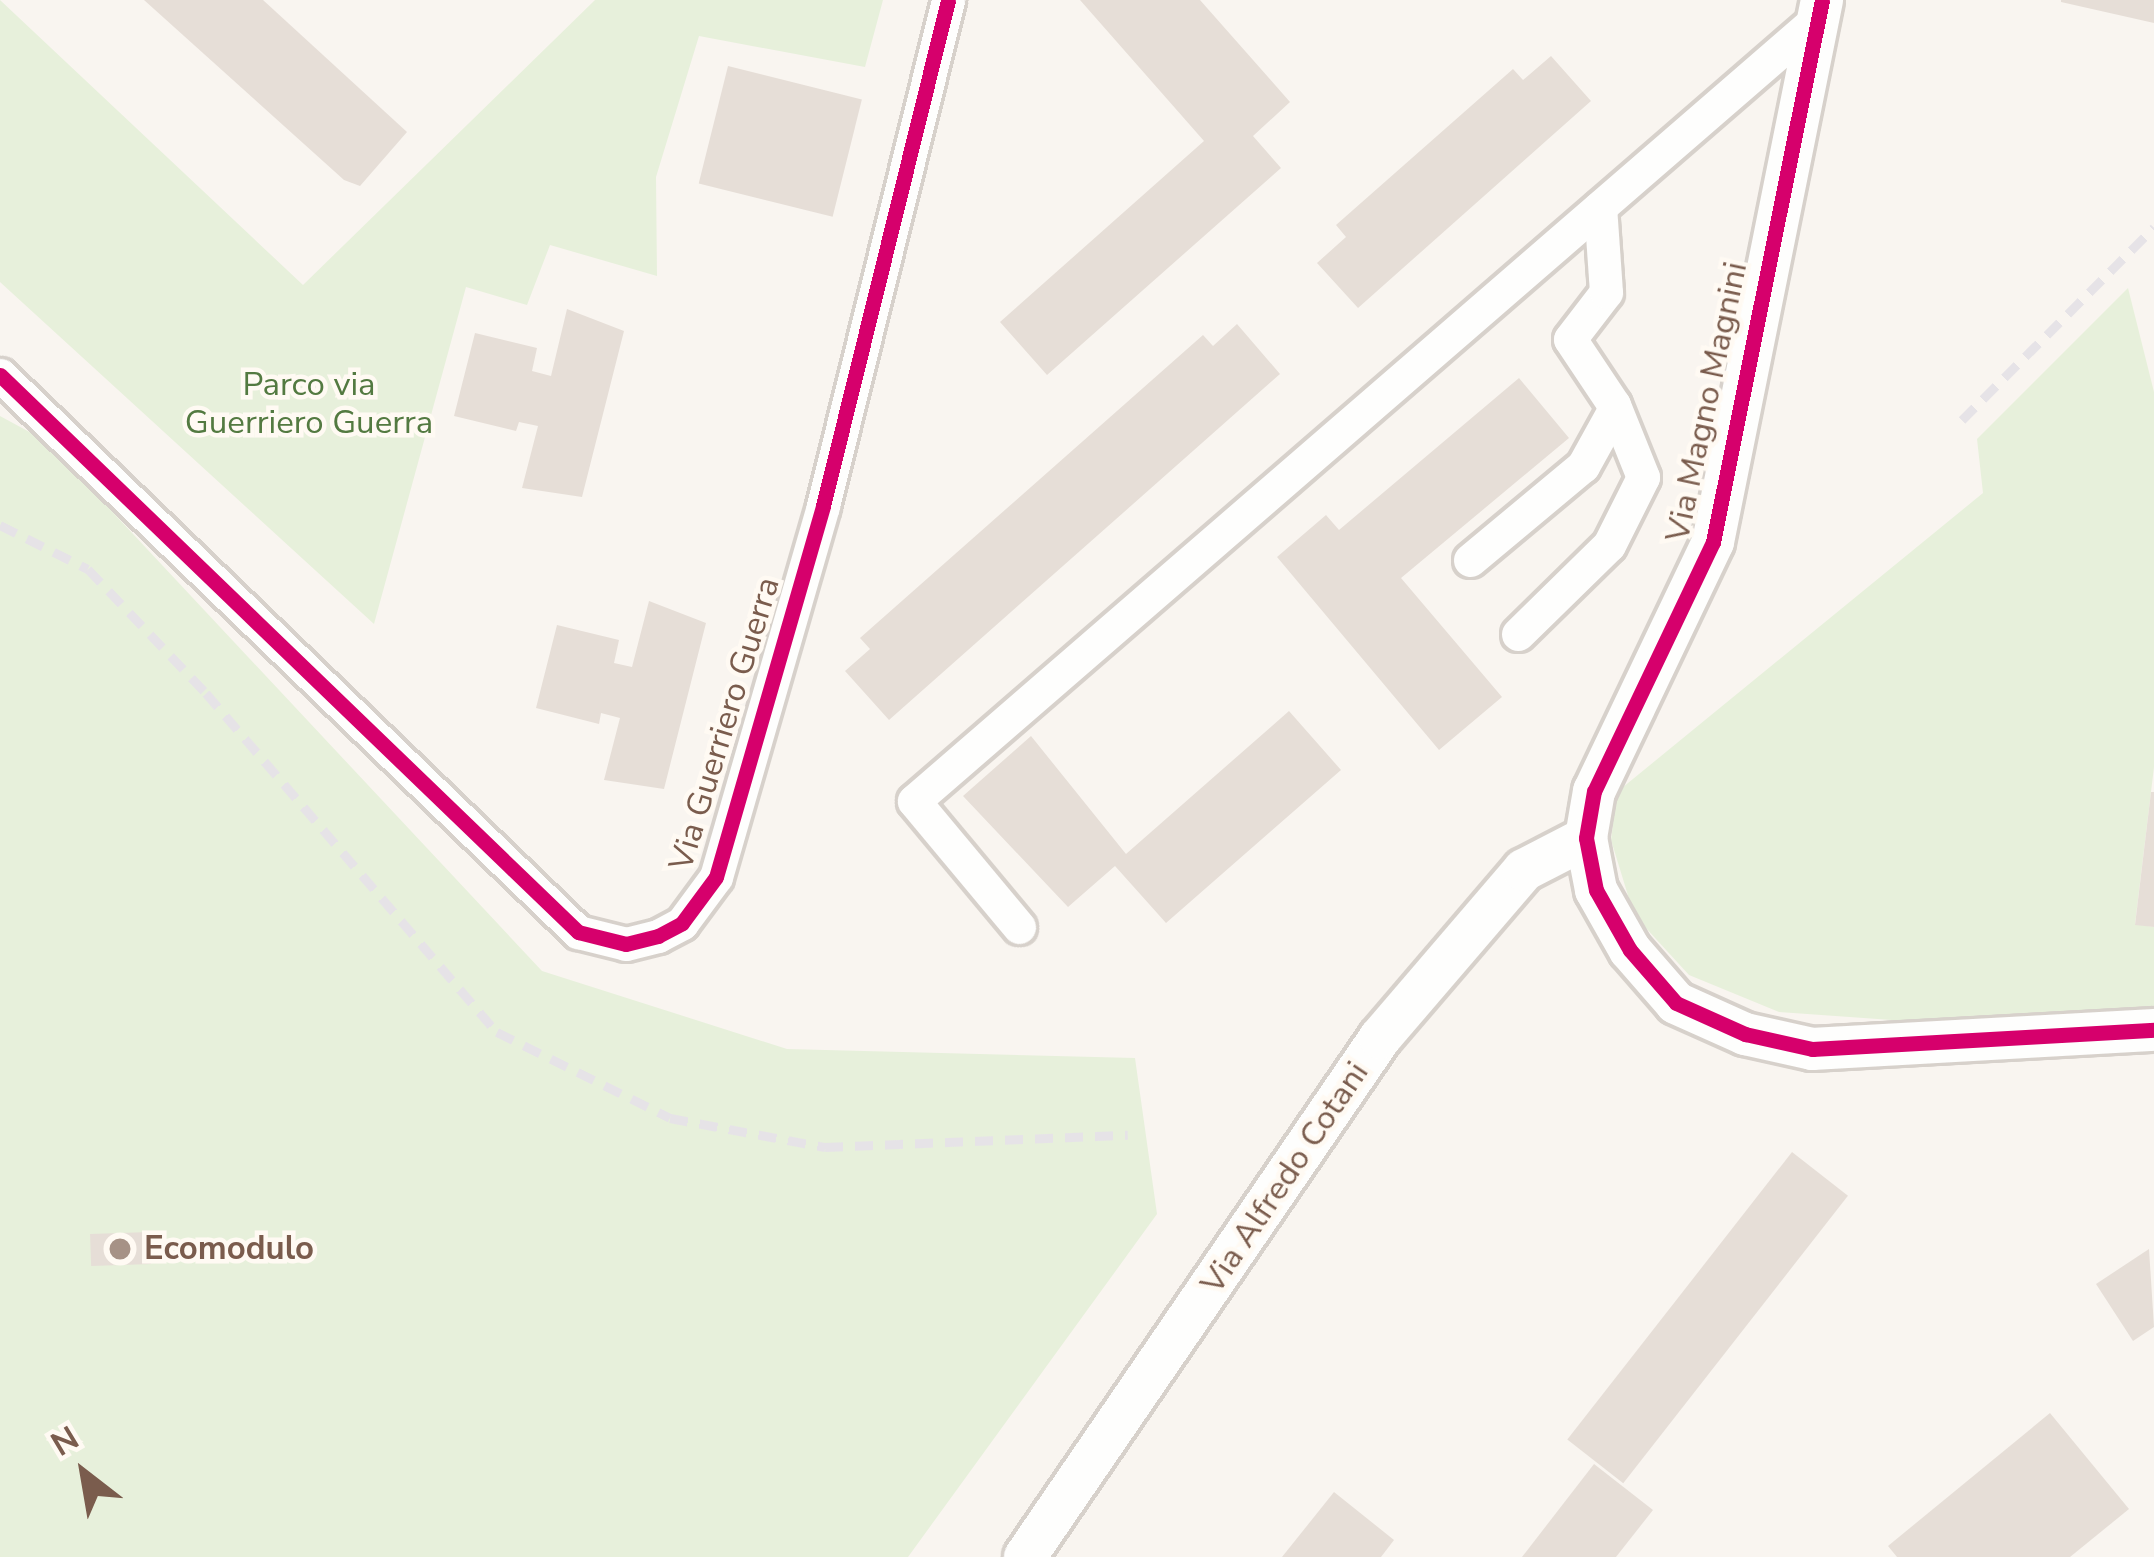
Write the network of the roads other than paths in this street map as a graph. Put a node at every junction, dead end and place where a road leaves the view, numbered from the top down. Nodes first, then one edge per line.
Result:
1 (948, 0) edge
2 (1819, 10) edge
3 (1600, 207) junction
4 (0, 375) edge
5 (1616, 408) junction
6 (1470, 560) dead end
7 (1518, 634) dead end
8 (1586, 838) junction
9 (1018, 927) dead end
10 (2154, 1030) edge
11 (1025, 1557) edge

1 - 4 street, Via Guerriero Guerra
2 - 3 street, Via Magno Magnini
2 - 8 street, Via Magno Magnini
3 - 5 street, Via Magno Magnini
3 - 9 street, Via Magno Magnini
5 - 6 street
5 - 7 street, Via Magno Magnini
8 - 10 street, Via Magno Magnini
8 - 11 street, Via Alfredo Cotani

